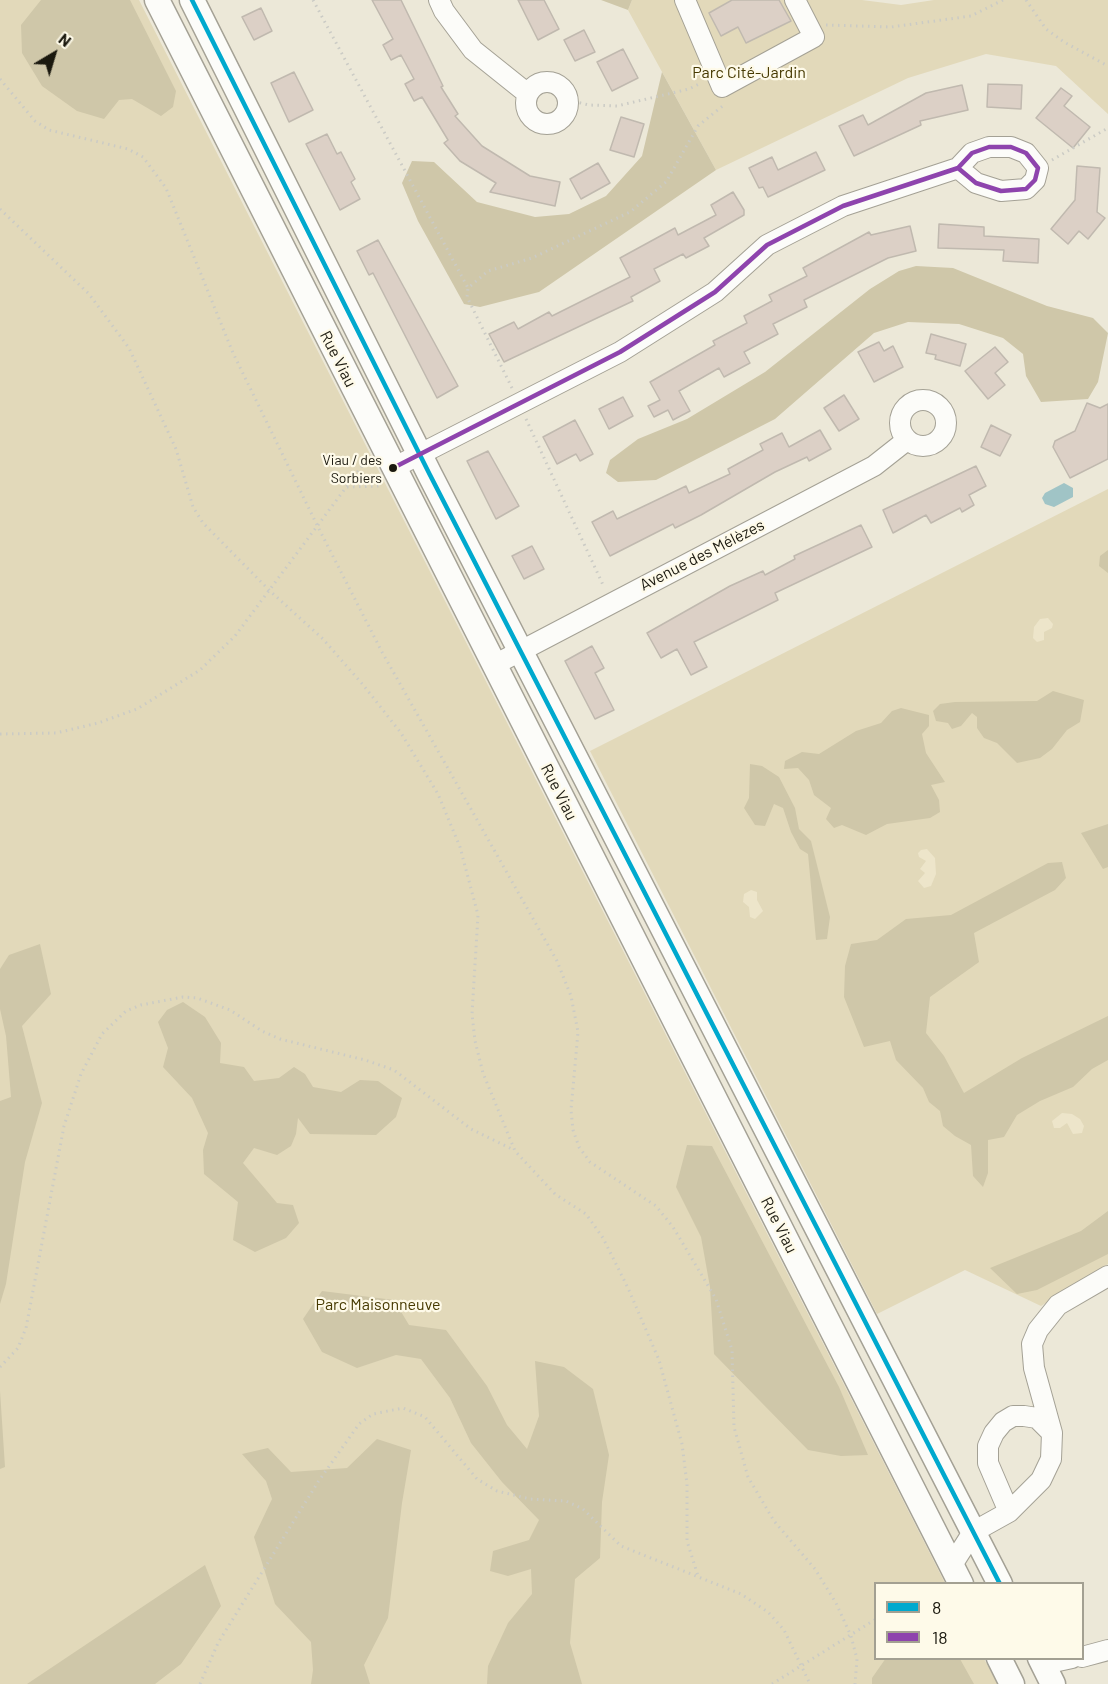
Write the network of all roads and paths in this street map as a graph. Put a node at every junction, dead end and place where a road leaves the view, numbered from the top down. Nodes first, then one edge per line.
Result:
1 (157, 0) edge
2 (192, 0) edge
3 (314, 0) edge
4 (439, 0) edge
5 (685, 0) edge
6 (795, 0) edge
7 (1003, 0) edge
8 (1026, 0) edge
9 (809, 25) junction
10 (1108, 66) edge
11 (0, 79) edge
12 (689, 89) dead end
13 (528, 94) junction
14 (726, 94) junction
15 (568, 100) junction
16 (1108, 128) edge
17 (957, 168) junction
18 (1038, 168) junction
19 (0, 209) edge
20 (468, 288) junction
21 (519, 403) junction
22 (907, 440) dead end
23 (371, 454) dead end
24 (420, 454) junction
25 (390, 476) junction
26 (347, 487) junction
27 (317, 525) junction
28 (270, 591) junction
29 (611, 602) junction
30 (521, 651) junction
31 (494, 665) junction
32 (0, 734) edge
33 (515, 1151) junction
34 (1108, 1276) edge
35 (0, 1367) edge
36 (1052, 1433) junction
37 (1009, 1512) junction
38 (973, 1532) junction
39 (957, 1574) edge
40 (698, 1576) junction
41 (999, 1582) edge
42 (874, 1621) edge
43 (850, 1636) junction
44 (1108, 1650) edge
45 (1084, 1657) edge
46 (1000, 1660) edge
47 (1041, 1660) edge
48 (1066, 1660) edge
49 (803, 1666) junction
50 (200, 1684) edge
51 (772, 1684) edge
52 (810, 1684) edge
53 (855, 1684) edge
54 (1012, 1684) edge
55 (1053, 1684) edge

1 - 25 main road, Rue Viau
2 - 24 main road, Rue Viau
3 - 20 path
4 - 13 street
5 - 14 street
6 - 9 street
7 - 9 path
8 - 10 path
9 - 14 street
11 - 27 path
12 - 15 path
13 - 15 street
13 - 15 street
14 - 20 path
16 - 18 path
17 - 18 street
17 - 18 street
17 - 21 street
19 - 28 path
20 - 21 path
21 - 24 street
21 - 29 path
22 - 29 street, Avenue des Mélèzes
23 - 26 path
24 - 25 street
24 - 30 main road, Rue Viau
25 - 26 path
25 - 31 main road, Rue Viau
26 - 27 path
27 - 28 path
27 - 43 path
28 - 32 path
28 - 33 path
29 - 30 street, Avenue des Mélèzes
30 - 31 street, Avenue des Mélèzes
30 - 38 main road, Rue Viau
31 - 39 main road, Rue Viau
33 - 35 path
33 - 40 path
34 - 36 street
36 - 37 street
36 - 37 street
37 - 38 street
38 - 39 street
38 - 41 main road, Rue Viau
40 - 49 path
40 - 50 path
42 - 43 path
43 - 49 path
43 - 53 path
44 - 45 street
46 - 54 main road
47 - 48 street
47 - 55 main road
49 - 51 path
49 - 52 path

